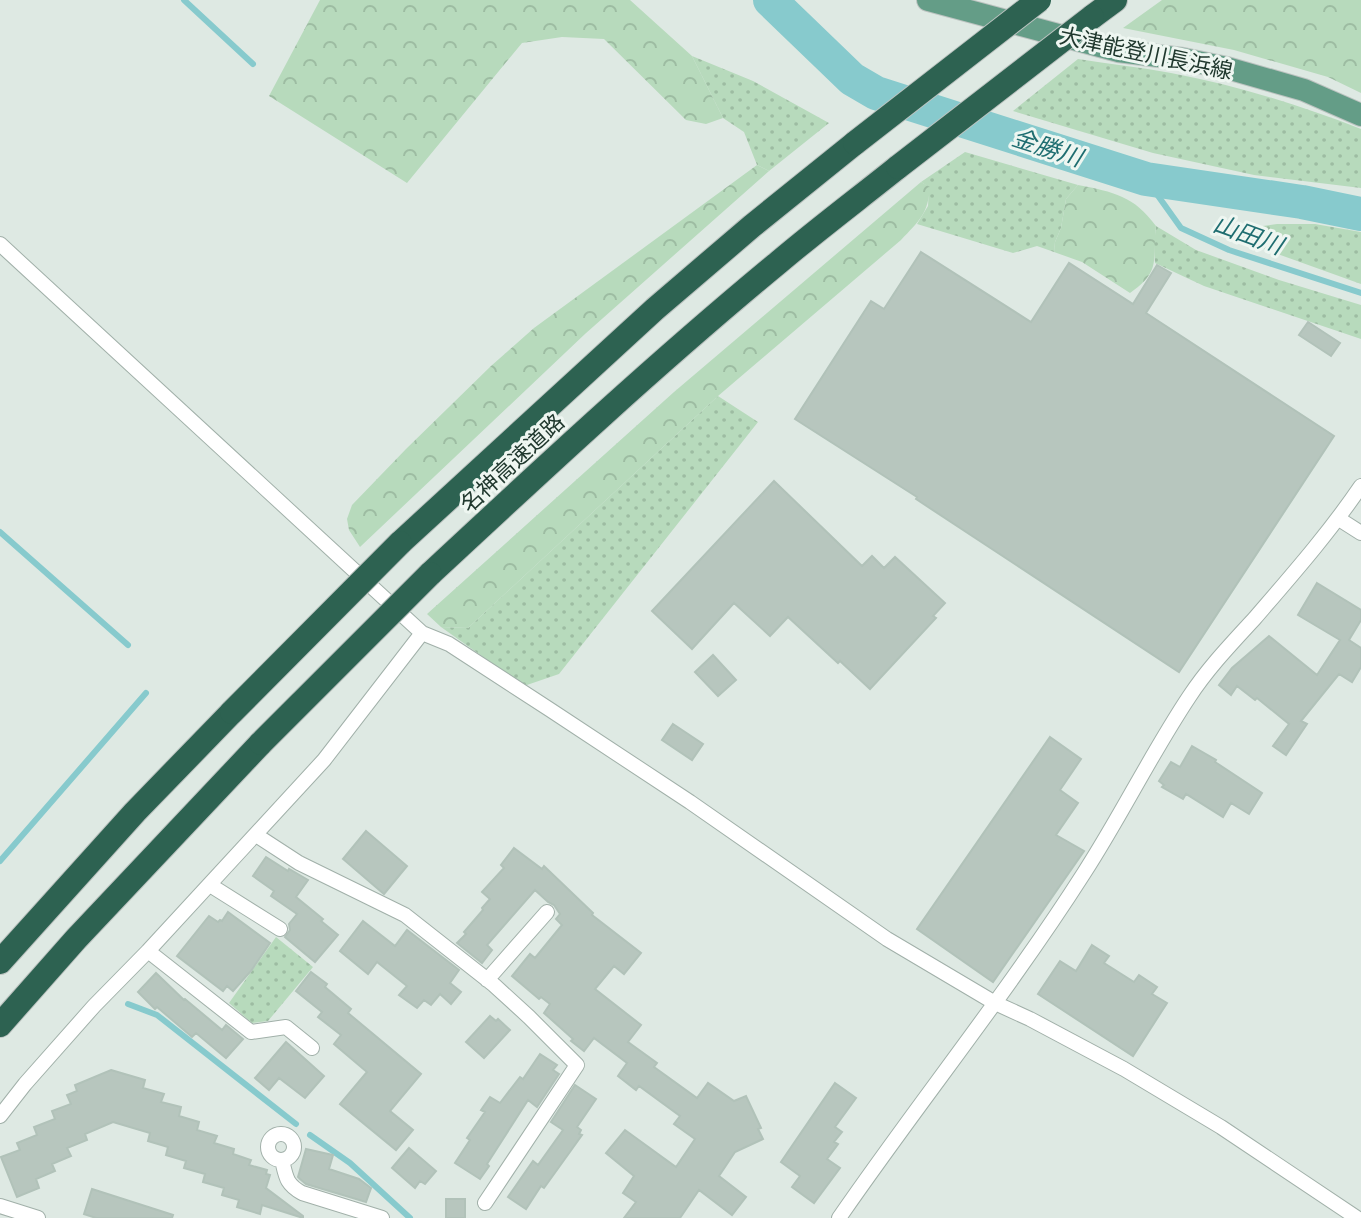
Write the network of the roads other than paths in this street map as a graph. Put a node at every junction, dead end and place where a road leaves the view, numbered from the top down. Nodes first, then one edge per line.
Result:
1 (1039, 0) edge
2 (1115, 0) edge
3 (937, 2) edge
4 (1361, 115) edge
5 (0, 244) edge
6 (1361, 486) edge
7 (1339, 519) junction
8 (1361, 533) edge
9 (422, 633) junction
10 (256, 835) junction
11 (210, 885) junction
12 (547, 912) dead end
13 (280, 929) dead end
14 (148, 951) junction
15 (0, 962) edge
16 (487, 980) junction
17 (995, 1003) junction
18 (0, 1025) edge
19 (312, 1048) dead end
20 (0, 1116) edge
21 (282, 1160) dead end
22 (485, 1203) dead end
23 (0, 1206) edge
24 (38, 1218) edge
25 (382, 1218) edge
26 (839, 1218) edge
27 (1357, 1218) edge

1 - 15 highway, 名神高速道路, bridge
2 - 18 highway, 名神高速道路, bridge
3 - 4 main road, 大津能登川長浜線
5 - 9 street
6 - 7 street
7 - 8 street
7 - 17 street
9 - 10 street
9 - 17 street
10 - 11 street
10 - 16 street
11 - 13 street
11 - 14 street
12 - 16 street
14 - 19 street
14 - 20 street
16 - 22 street
17 - 26 street
17 - 27 street
21 - 25 street
23 - 24 street

